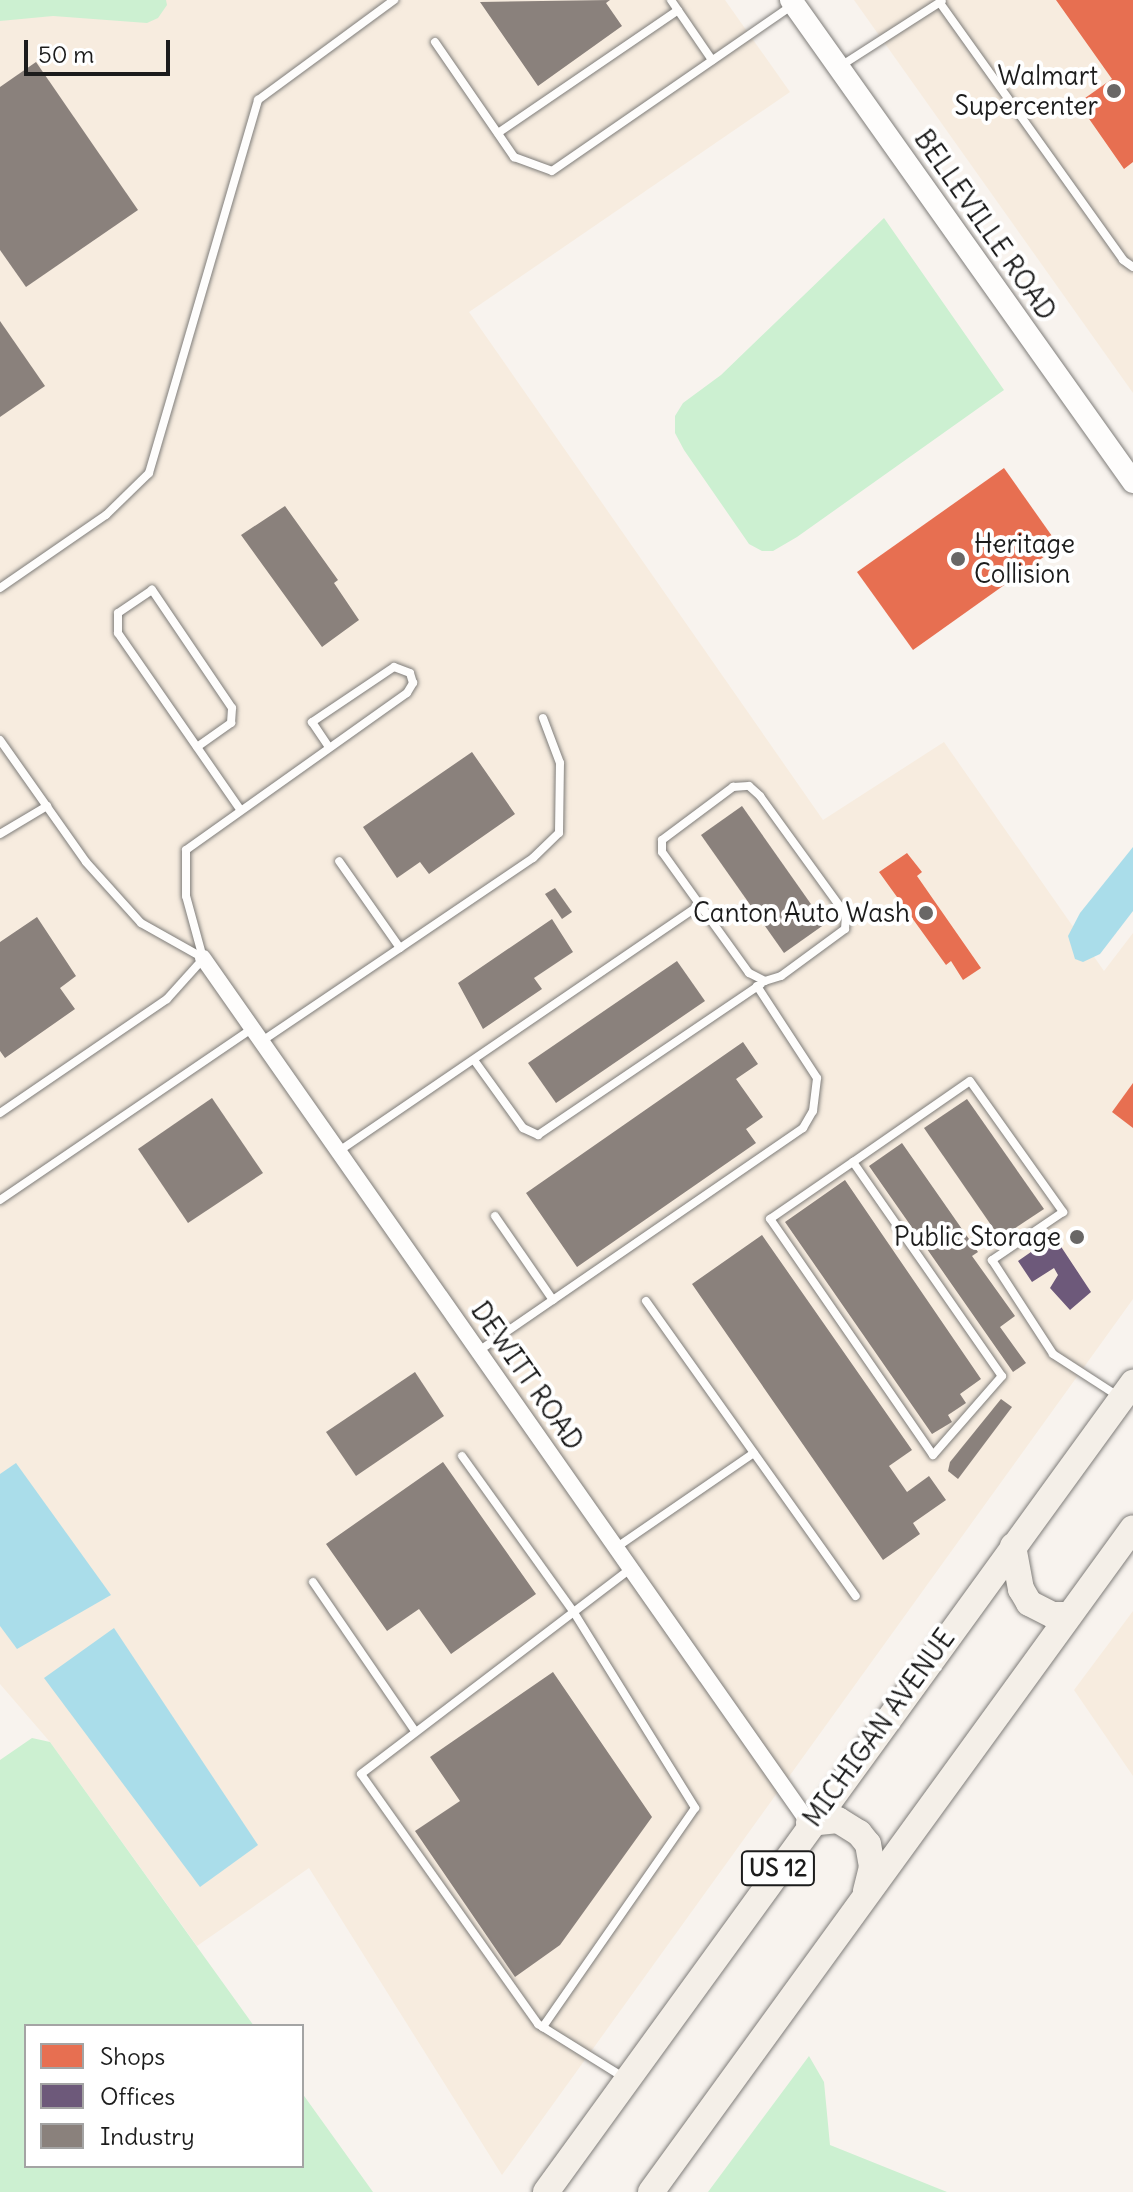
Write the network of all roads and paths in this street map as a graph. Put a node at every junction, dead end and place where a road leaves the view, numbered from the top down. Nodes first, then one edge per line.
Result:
1 (394, 0) edge
2 (671, 0) edge
3 (942, 1) edge
4 (792, 2) edge
5 (678, 10) junction
6 (435, 42) dead end
7 (712, 60) junction
8 (838, 68) junction
9 (498, 133) junction
10 (1133, 267) edge
11 (1133, 482) edge
12 (0, 588) edge
13 (543, 718) dead end
14 (0, 740) edge
15 (197, 747) junction
16 (329, 747) junction
17 (47, 806) junction
18 (240, 809) junction
19 (0, 834) edge
20 (339, 861) dead end
21 (700, 905) junction
22 (400, 948) junction
23 (203, 958) junction
24 (761, 984) junction
25 (257, 1035) junction
26 (474, 1060) junction
27 (0, 1113) edge
28 (339, 1151) junction
29 (853, 1162) junction
30 (0, 1200) edge
31 (495, 1216) dead end
32 (553, 1300) junction
33 (646, 1301) dead end
34 (480, 1350) junction
35 (1127, 1391) edge
36 (754, 1453) junction
37 (462, 1456) dead end
38 (1133, 1528) edge
39 (1013, 1546) junction
40 (617, 1547) junction
41 (631, 1568) junction
42 (313, 1582) dead end
43 (856, 1596) dead end
44 (573, 1611) junction
45 (1068, 1615) junction
46 (415, 1731) junction
47 (809, 1823) junction
48 (866, 1894) junction
49 (543, 2027) junction
50 (628, 2081) junction
51 (546, 2192) edge
52 (651, 2192) edge

1 - 12 lane
2 - 5 lane
3 - 8 lane
3 - 10 lane
4 - 7 lane
4 - 8 main road, BELLEVILLE ROAD
5 - 7 lane
5 - 9 lane
6 - 9 lane
7 - 9 lane
8 - 11 main road, BELLEVILLE ROAD
13 - 22 lane
14 - 17 lane
15 - 15 lane
15 - 18 lane
16 - 16 lane
16 - 18 lane
17 - 19 lane
17 - 23 lane
18 - 23 lane
20 - 22 lane
21 - 24 lane
21 - 24 lane
21 - 26 lane
22 - 25 lane
23 - 25 street, DEWITT ROAD
23 - 27 lane
24 - 26 lane
24 - 32 lane
25 - 28 street, DEWITT ROAD
25 - 30 lane
26 - 28 lane
28 - 34 street, DEWITT ROAD
29 - 29 lane
29 - 35 lane
31 - 32 lane
32 - 34 lane
33 - 36 lane
34 - 40 street, DEWITT ROAD
35 - 39 main road, MICHIGAN AVENUE / US 12
36 - 40 lane
36 - 43 lane
37 - 44 lane
38 - 45 main road
39 - 45 main road
39 - 47 main road, MICHIGAN AVENUE / US 12
40 - 41 street, DEWITT ROAD
41 - 44 lane
41 - 47 street, DEWITT ROAD
42 - 46 lane
44 - 46 lane
44 - 49 lane
45 - 48 main road
46 - 49 lane
47 - 48 main road
47 - 50 main road, MICHIGAN AVENUE / US 12
48 - 52 main road
49 - 50 lane
50 - 51 main road, MICHIGAN AVENUE / US 12

